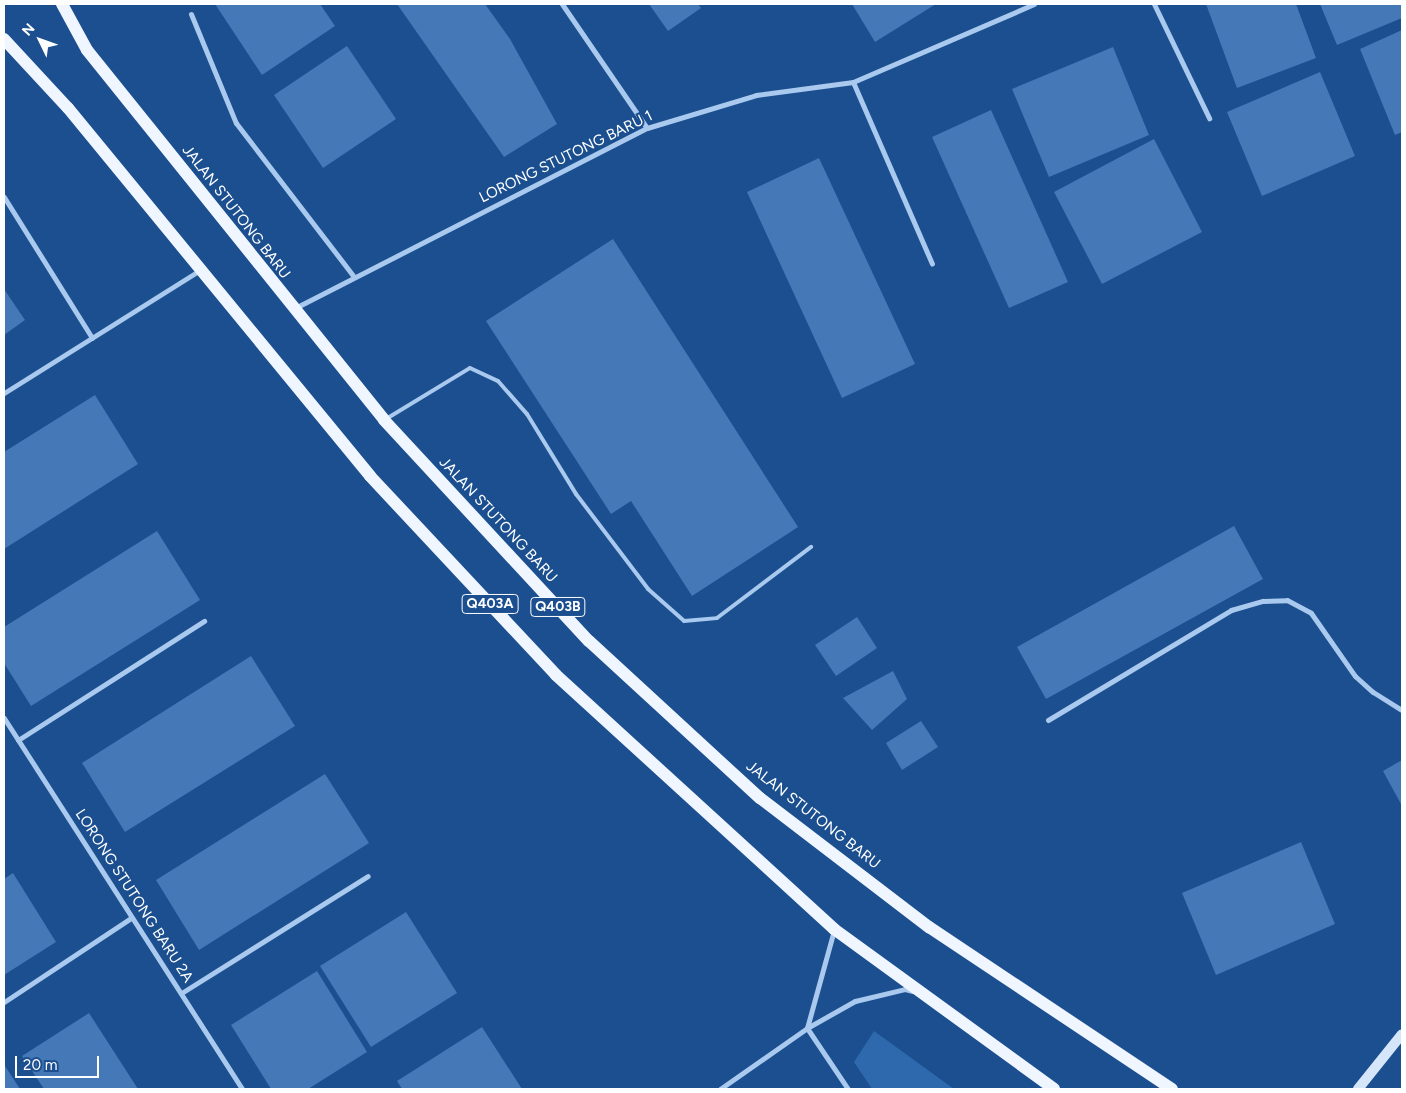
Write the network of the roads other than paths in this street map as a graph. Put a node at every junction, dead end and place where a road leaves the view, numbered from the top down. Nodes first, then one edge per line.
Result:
1 (62, 4) edge
2 (562, 4) edge
3 (1034, 4) edge
4 (1154, 4) edge
5 (191, 14) dead end
6 (4, 39) edge
7 (853, 82) junction
8 (1209, 118) dead end
9 (647, 128) junction
10 (4, 197) edge
11 (932, 264) dead end
12 (200, 270) junction
13 (354, 277) junction
14 (293, 309) junction
15 (92, 338) junction
16 (4, 393) edge
17 (384, 420) junction
18 (811, 547) dead end
19 (204, 621) dead end
20 (1402, 710) edge
21 (4, 718) edge
22 (1048, 720) dead end
23 (18, 740) junction
24 (368, 876) dead end
25 (131, 918) junction
26 (834, 929) junction
27 (183, 992) junction
28 (924, 995) junction
29 (4, 1002) edge
30 (807, 1028) junction
31 (1402, 1034) edge
32 (242, 1089) edge
33 (720, 1089) edge
34 (848, 1089) edge
35 (1054, 1089) edge
36 (1172, 1089) edge
37 (1358, 1089) edge

1 - 14 main road, JALAN STUTONG BARU / Q403B
2 - 9 street
3 - 7 street, LORONG STUTONG BARU 1
4 - 8 street
5 - 13 street
6 - 12 main road, Q403A
7 - 9 street, LORONG STUTONG BARU 1
7 - 11 street
9 - 13 street, LORONG STUTONG BARU 1
10 - 15 street
12 - 15 street
12 - 26 main road, Q403A
13 - 14 street, LORONG STUTONG BARU 1
14 - 17 main road, JALAN STUTONG BARU / Q403B
15 - 16 street
17 - 18 lane
17 - 36 main road, JALAN STUTONG BARU / Q403B
19 - 23 street
20 - 22 street
21 - 23 street, LORONG STUTONG BARU 2A
23 - 25 street, LORONG STUTONG BARU 2A
24 - 27 street
25 - 27 street, LORONG STUTONG BARU 2A
25 - 29 street
26 - 28 main road, Q403A
26 - 30 street
27 - 32 street, LORONG STUTONG BARU 2A
28 - 30 street
28 - 35 main road, Q403A
30 - 33 street
30 - 34 street
31 - 37 street

